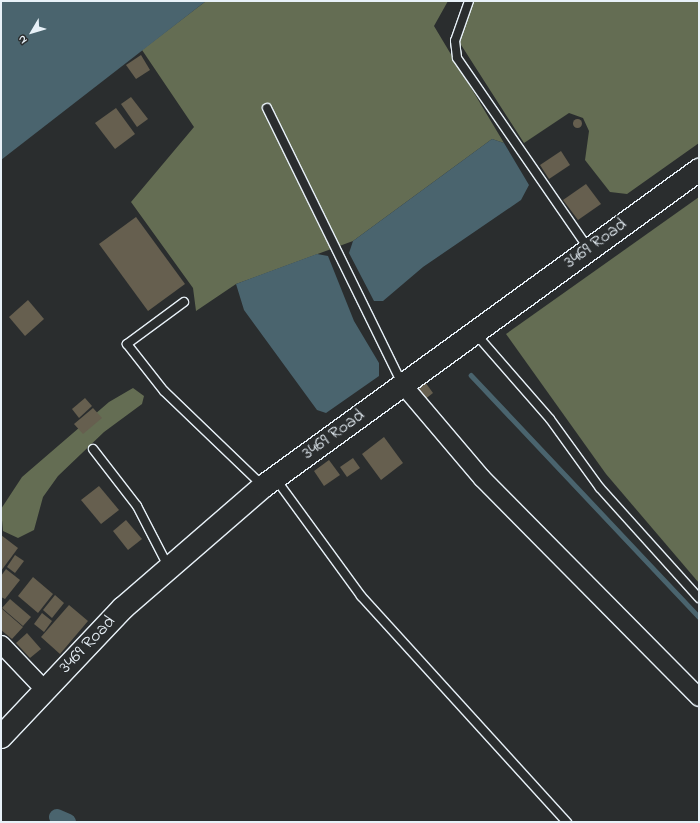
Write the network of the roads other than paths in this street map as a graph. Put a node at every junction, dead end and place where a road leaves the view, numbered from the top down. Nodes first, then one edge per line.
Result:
1 (469, 1) edge
2 (267, 108) dead end
3 (699, 170) edge
4 (589, 250) junction
5 (184, 302) dead end
6 (475, 333) junction
7 (403, 385) junction
8 (93, 449) dead end
9 (269, 482) junction
10 (168, 566) junction
11 (699, 598) edge
12 (1, 644) edge
13 (45, 690) junction
14 (699, 697) edge
15 (1, 737) edge
16 (566, 822) edge

1 - 4 lane
2 - 7 lane
3 - 4 street, 3469 Road
4 - 6 street, 3469 Road
5 - 9 lane
6 - 7 street, 3469 Road
6 - 11 lane
7 - 9 street, 3469 Road
7 - 14 street
8 - 10 lane
9 - 10 street, 3469 Road
9 - 16 lane
10 - 13 street, 3469 Road
12 - 13 street
13 - 15 street, 3469 Road

